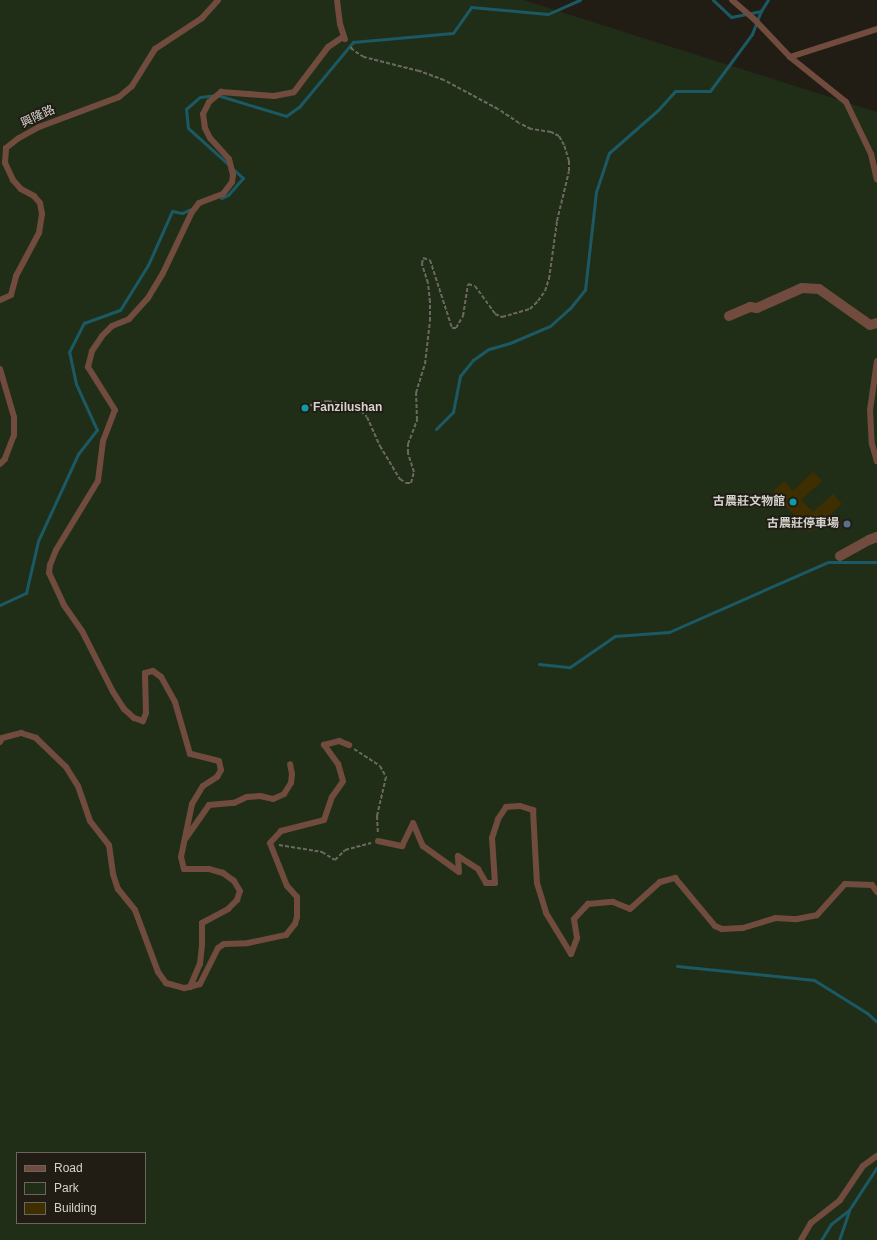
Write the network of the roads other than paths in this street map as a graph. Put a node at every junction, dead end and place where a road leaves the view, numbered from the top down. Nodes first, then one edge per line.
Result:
1 (218, 0) edge
2 (337, 0) edge
3 (732, 0) edge
4 (877, 29) edge
5 (790, 57) junction
6 (877, 179) edge
7 (0, 300) edge
8 (729, 316) dead end
9 (877, 323) edge
10 (877, 361) edge
11 (0, 369) edge
12 (877, 461) edge
13 (0, 464) edge
14 (877, 538) edge
15 (840, 556) dead end
16 (0, 742) edge
17 (349, 746) road end
18 (290, 764) dead end
19 (185, 839) junction
20 (378, 841) road end
21 (877, 892) edge
22 (190, 987) junction
23 (877, 1156) edge
24 (801, 1240) edge

1 - 7 lane, 興隆路
2 - 19 lane
3 - 5 lane
4 - 5 lane
5 - 6 lane
8 - 9 street
10 - 12 lane
11 - 13 lane
14 - 15 street
16 - 22 lane
17 - 22 lane
18 - 19 lane
19 - 22 lane
20 - 21 lane
23 - 24 lane

